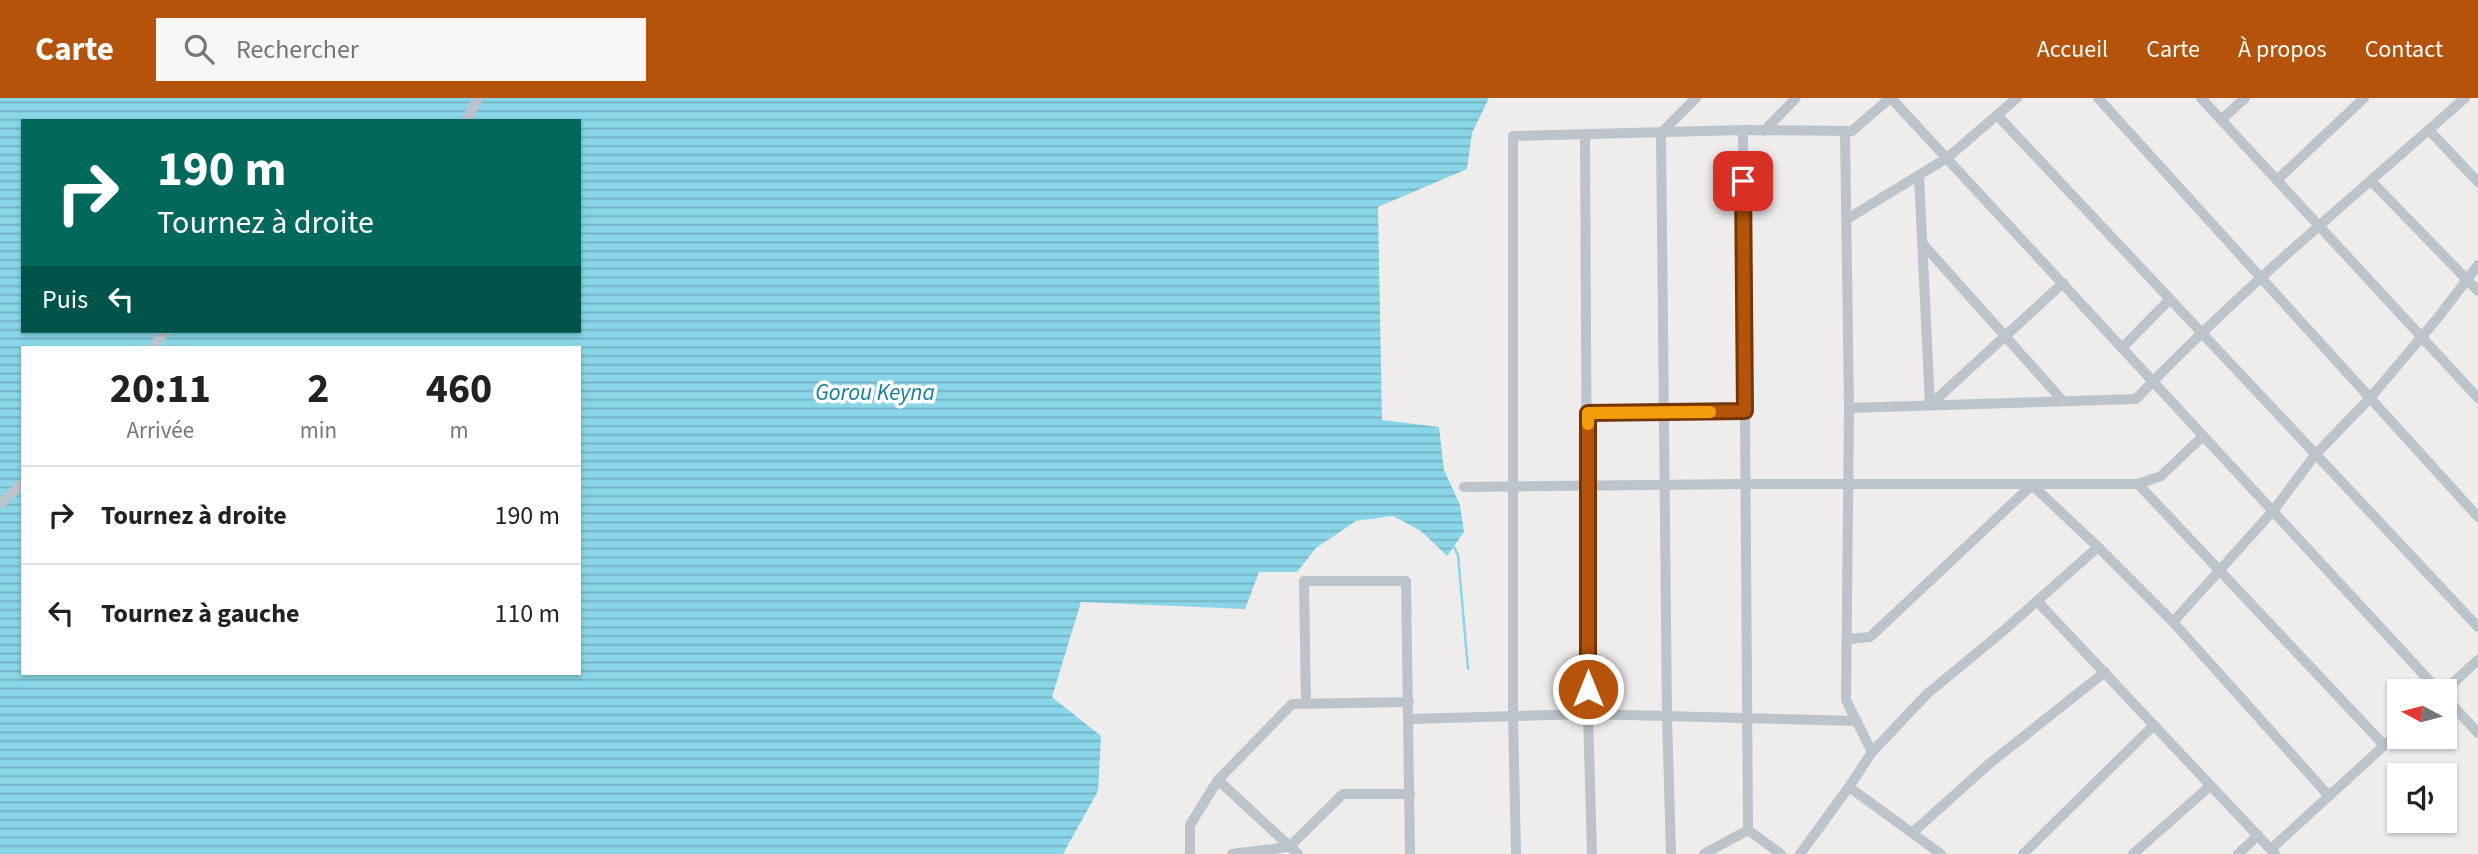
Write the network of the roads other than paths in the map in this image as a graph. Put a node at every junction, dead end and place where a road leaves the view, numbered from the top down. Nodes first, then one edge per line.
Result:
1 (478, 98) edge
2 (1696, 98) edge
3 (1796, 98) edge
4 (1890, 98) edge
5 (2017, 98) edge
6 (2098, 98) edge
7 (2201, 98) edge
8 (2245, 98) edge
9 (2364, 98) edge
10 (2465, 98) edge
11 (1998, 116) junction
12 (467, 119) edge
13 (2221, 120) junction
14 (1743, 130) junction
15 (2429, 130) junction
16 (1764, 131) junction
17 (1845, 131) junction
18 (1661, 133) junction
19 (1585, 135) junction
20 (1947, 158) junction
21 (1919, 176) junction
22 (2277, 180) junction
23 (2371, 181) junction
24 (2478, 182) edge
25 (1847, 219) junction
26 (2319, 226) junction
27 (1922, 243) junction
28 (2478, 265) edge
29 (2262, 278) junction
30 (2466, 280) junction
31 (2063, 284) junction
32 (2478, 291) edge
33 (2168, 300) junction
34 (2202, 333) junction
35 (2006, 335) junction
36 (2422, 337) junction
37 (2122, 348) junction
38 (2153, 381) junction
39 (2370, 398) junction
40 (2478, 398) edge
41 (2063, 401) junction
42 (1930, 405) junction
43 (1849, 408) junction
44 (1745, 411) junction
45 (1664, 412) junction
46 (1588, 413) junction
47 (2203, 436) junction
48 (2315, 455) junction
49 (1745, 484) junction
50 (2138, 484) junction
51 (21, 485) edge
52 (1588, 485) junction
53 (1664, 485) junction
54 (1849, 485) junction
55 (2032, 485) junction
56 (1513, 486) junction
57 (1464, 487) dead end
58 (0, 504) edge
59 (2273, 511) junction
60 (2478, 517) edge
61 (2098, 547) junction
62 (2220, 570) junction
63 (2037, 601) junction
64 (2173, 622) junction
65 (2478, 627) edge
66 (1847, 639) junction
67 (2478, 660) edge
68 (2105, 671) junction
69 (2430, 679) edge
70 (2455, 679) edge
71 (1409, 702) junction
72 (1306, 704) junction
73 (2457, 711) edge
74 (1588, 714) junction
75 (1513, 716) junction
76 (1667, 716) junction
77 (1747, 717) junction
78 (1409, 719) junction
79 (1857, 720) junction
80 (2154, 725) junction
81 (2478, 733) edge
82 (2387, 743) edge
83 (2384, 746) junction
84 (1872, 752) junction
85 (1218, 780) junction
86 (2210, 786) junction
87 (1849, 787) junction
88 (1410, 793) junction
89 (2329, 796) junction
90 (1748, 830) junction
91 (1912, 833) junction
92 (2258, 835) junction
93 (1294, 850) edge
94 (2273, 852) edge
95 (1190, 854) edge
96 (1231, 854) edge
97 (1410, 854) edge
98 (1516, 854) edge
99 (1592, 854) edge
100 (1671, 854) edge
101 (1704, 854) edge
102 (1781, 854) edge
103 (1800, 854) edge
104 (1941, 854) edge
105 (2023, 854) edge
106 (2133, 854) edge
107 (2238, 854) edge

1 - 12 street
2 - 18 street
3 - 16 street
4 - 17 street
4 - 20 street
5 - 11 street
6 - 29 street
7 - 13 street
8 - 13 street
9 - 22 street
10 - 15 street
11 - 20 street
11 - 33 street
13 - 22 street
14 - 16 street
14 - 18 street
14 - 44 street
15 - 23 street
15 - 24 street
16 - 17 street
17 - 25 street
18 - 19 street
18 - 45 street
19 - 46 street
19 - 56 street
20 - 21 street
20 - 31 street
21 - 25 street
21 - 27 street
22 - 26 street
23 - 26 street
23 - 30 street
25 - 43 street
26 - 29 street
26 - 36 street
27 - 35 street
27 - 42 street
28 - 30 street
29 - 34 street
29 - 39 street
30 - 32 street
30 - 36 street
31 - 35 street
31 - 37 street
33 - 34 street
33 - 37 street
34 - 38 street
34 - 48 street
35 - 41 street
35 - 42 street
36 - 39 street
36 - 40 street
37 - 38 street
38 - 41 street
38 - 47 street
39 - 48 street
39 - 60 street
41 - 42 street
42 - 43 street
43 - 54 street
44 - 45 street
44 - 49 street
45 - 46 street
45 - 53 street
46 - 52 street
47 - 50 street
47 - 59 street
48 - 59 street
48 - 65 street
49 - 53 street
49 - 54 street
49 - 77 street
50 - 55 street
50 - 62 street
51 - 58 street
52 - 53 street
52 - 56 street
52 - 74 street
53 - 76 street
54 - 55 street
54 - 66 street
55 - 61 street
55 - 66 street
56 - 57 street
56 - 75 street
59 - 62 street
59 - 69 street
61 - 63 street
61 - 64 street
62 - 64 street
62 - 83 street
63 - 68 street
63 - 84 street
64 - 89 street
66 - 79 street
67 - 70 street
68 - 80 street
68 - 91 street
71 - 72 street
71 - 72 street
71 - 78 street
72 - 85 street
73 - 81 street
74 - 75 street
74 - 76 street
74 - 99 street
75 - 78 street
75 - 98 street
76 - 77 street
76 - 100 street
77 - 79 street
77 - 90 street
78 - 88 street
79 - 84 street
80 - 86 street
80 - 105 street
82 - 83 street
83 - 89 street
84 - 87 street
85 - 93 street
85 - 95 street
86 - 92 street
86 - 106 street
87 - 91 street
87 - 103 street
88 - 93 street
88 - 97 street
89 - 94 street
90 - 101 street
90 - 102 street
91 - 104 street
92 - 94 street
92 - 107 street
93 - 96 street

